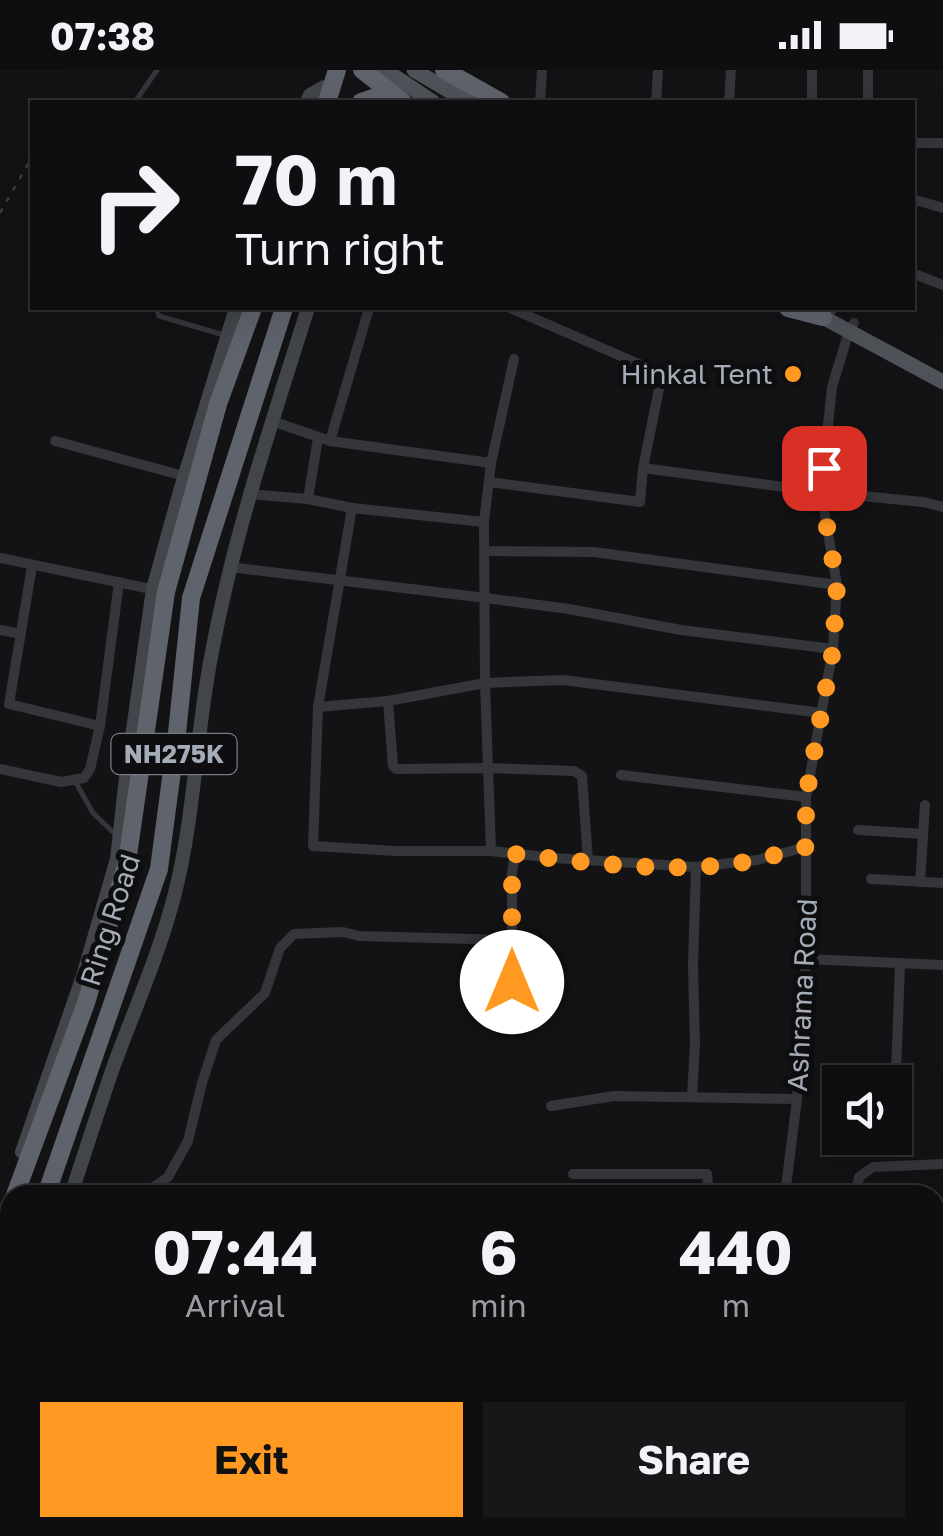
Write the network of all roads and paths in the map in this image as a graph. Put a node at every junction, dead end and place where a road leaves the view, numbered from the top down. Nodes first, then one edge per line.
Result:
1 (156, 70) edge
2 (337, 70) edge
3 (363, 70) edge
4 (385, 70) edge
5 (414, 70) edge
6 (444, 70) edge
7 (542, 70) edge
8 (658, 70) edge
9 (731, 70) edge
10 (812, 70) edge
11 (868, 70) edge
12 (325, 90) edge
13 (136, 100) edge
14 (362, 100) edge
15 (400, 100) edge
16 (430, 100) edge
17 (465, 100) edge
18 (497, 100) edge
19 (540, 100) edge
20 (656, 100) edge
21 (729, 100) edge
22 (812, 100) edge
23 (868, 100) edge
24 (915, 143) edge
25 (943, 143) edge
26 (30, 160) edge
27 (915, 200) edge
28 (943, 208) edge
29 (0, 213) edge
30 (915, 275) edge
31 (943, 284) edge
32 (157, 310) edge
33 (235, 310) edge
34 (252, 310) edge
35 (283, 310) edge
36 (307, 310) edge
37 (367, 310) edge
38 (515, 310) edge
39 (829, 310) edge
40 (851, 327) junction
41 (227, 335) junction
42 (514, 359) dead end
43 (943, 373) edge
44 (943, 382) edge
45 (272, 421) junction
46 (324, 440) junction
47 (55, 441) dead end
48 (491, 463) junction
49 (643, 468) junction
50 (184, 476) junction
51 (489, 482) junction
52 (821, 492) junction
53 (249, 494) junction
54 (308, 499) junction
55 (943, 507) edge
56 (352, 508) junction
57 (484, 522) junction
58 (485, 551) junction
59 (0, 558) edge
60 (32, 566) junction
61 (229, 567) junction
62 (340, 580) junction
63 (119, 582) junction
64 (837, 585) junction
65 (160, 590) junction
66 (486, 598) junction
67 (0, 630) edge
68 (21, 634) junction
69 (833, 650) junction
70 (486, 683) junction
71 (388, 701) junction
72 (5, 703) edge
73 (318, 707) junction
74 (822, 713) junction
75 (100, 726) junction
76 (488, 768) junction
77 (0, 769) edge
78 (621, 775) dead end
79 (75, 781) junction
80 (806, 797) junction
81 (925, 805) dead end
82 (858, 830) dead end
83 (923, 834) junction
84 (120, 837) junction
85 (806, 847) junction
86 (491, 851) junction
87 (515, 854) junction
88 (588, 861) junction
89 (696, 867) junction
90 (871, 879) dead end
91 (920, 882) junction
92 (943, 883) edge
93 (512, 940) junction
94 (806, 958) junction
95 (900, 964) junction
96 (943, 965) edge
97 (512, 982) dead end
98 (896, 1065) edge
99 (692, 1096) junction
100 (798, 1099) junction
101 (550, 1106) dead end
102 (943, 1164) edge
103 (573, 1174) dead end
104 (9, 1185) edge
105 (18, 1185) edge
106 (49, 1185) edge
107 (74, 1185) edge
108 (156, 1185) edge
109 (708, 1185) edge
110 (786, 1185) edge
111 (857, 1185) edge

1 - 13 lane
2 - 12 highway
3 - 14 highway
3 - 15 highway
4 - 16 main road
5 - 17 main road
6 - 18 highway
7 - 19 street
8 - 20 street
9 - 21 street
10 - 22 street
11 - 23 street
24 - 25 street
26 - 29 path
27 - 28 street
30 - 31 street
32 - 41 lane
33 - 41 street
34 - 65 highway, Ring Road / NH275K
35 - 106 highway, Ring Road / NH275K
36 - 45 street
37 - 46 street
38 - 49 street
39 - 40 main road
40 - 43 main road
40 - 44 main road
40 - 52 street, Ashrama Road
41 - 50 street
42 - 48 street
45 - 46 street
45 - 53 street
46 - 48 street
46 - 54 street
47 - 50 street
48 - 51 street
49 - 51 street
49 - 52 street
50 - 65 street
51 - 57 street
52 - 55 street
52 - 64 street, Ashrama Road
53 - 54 street
53 - 61 street
54 - 56 street
56 - 57 street
56 - 62 street
57 - 58 street
58 - 64 street
58 - 66 street
59 - 60 street
60 - 63 street
60 - 68 street
61 - 62 street
61 - 107 street
62 - 66 street
62 - 73 street
63 - 65 street
63 - 75 street
64 - 69 street, Ashrama Road
65 - 84 street
65 - 105 highway, Ring Road / NH275K
66 - 69 street
66 - 70 street
67 - 68 street
68 - 72 street
69 - 74 street, Ashrama Road
70 - 71 street
70 - 74 street
70 - 76 street
71 - 73 street
71 - 76 street
72 - 75 street
73 - 86 street
74 - 80 street, Ashrama Road
75 - 79 street
76 - 86 street
76 - 88 street
77 - 79 street
78 - 80 street
79 - 84 lane
80 - 85 street, Ashrama Road
81 - 83 street
82 - 83 street
83 - 91 street
84 - 104 street
85 - 89 street
85 - 94 street, Ashrama Road
86 - 87 street
87 - 88 street
87 - 93 street
88 - 89 street
89 - 99 street
90 - 91 street
91 - 92 street
93 - 97 street
93 - 108 street
94 - 95 street
94 - 100 street, Ashrama Road
95 - 96 street
95 - 98 street
99 - 100 street
99 - 101 street
100 - 110 street, Ashrama Road
102 - 111 street
103 - 109 street

